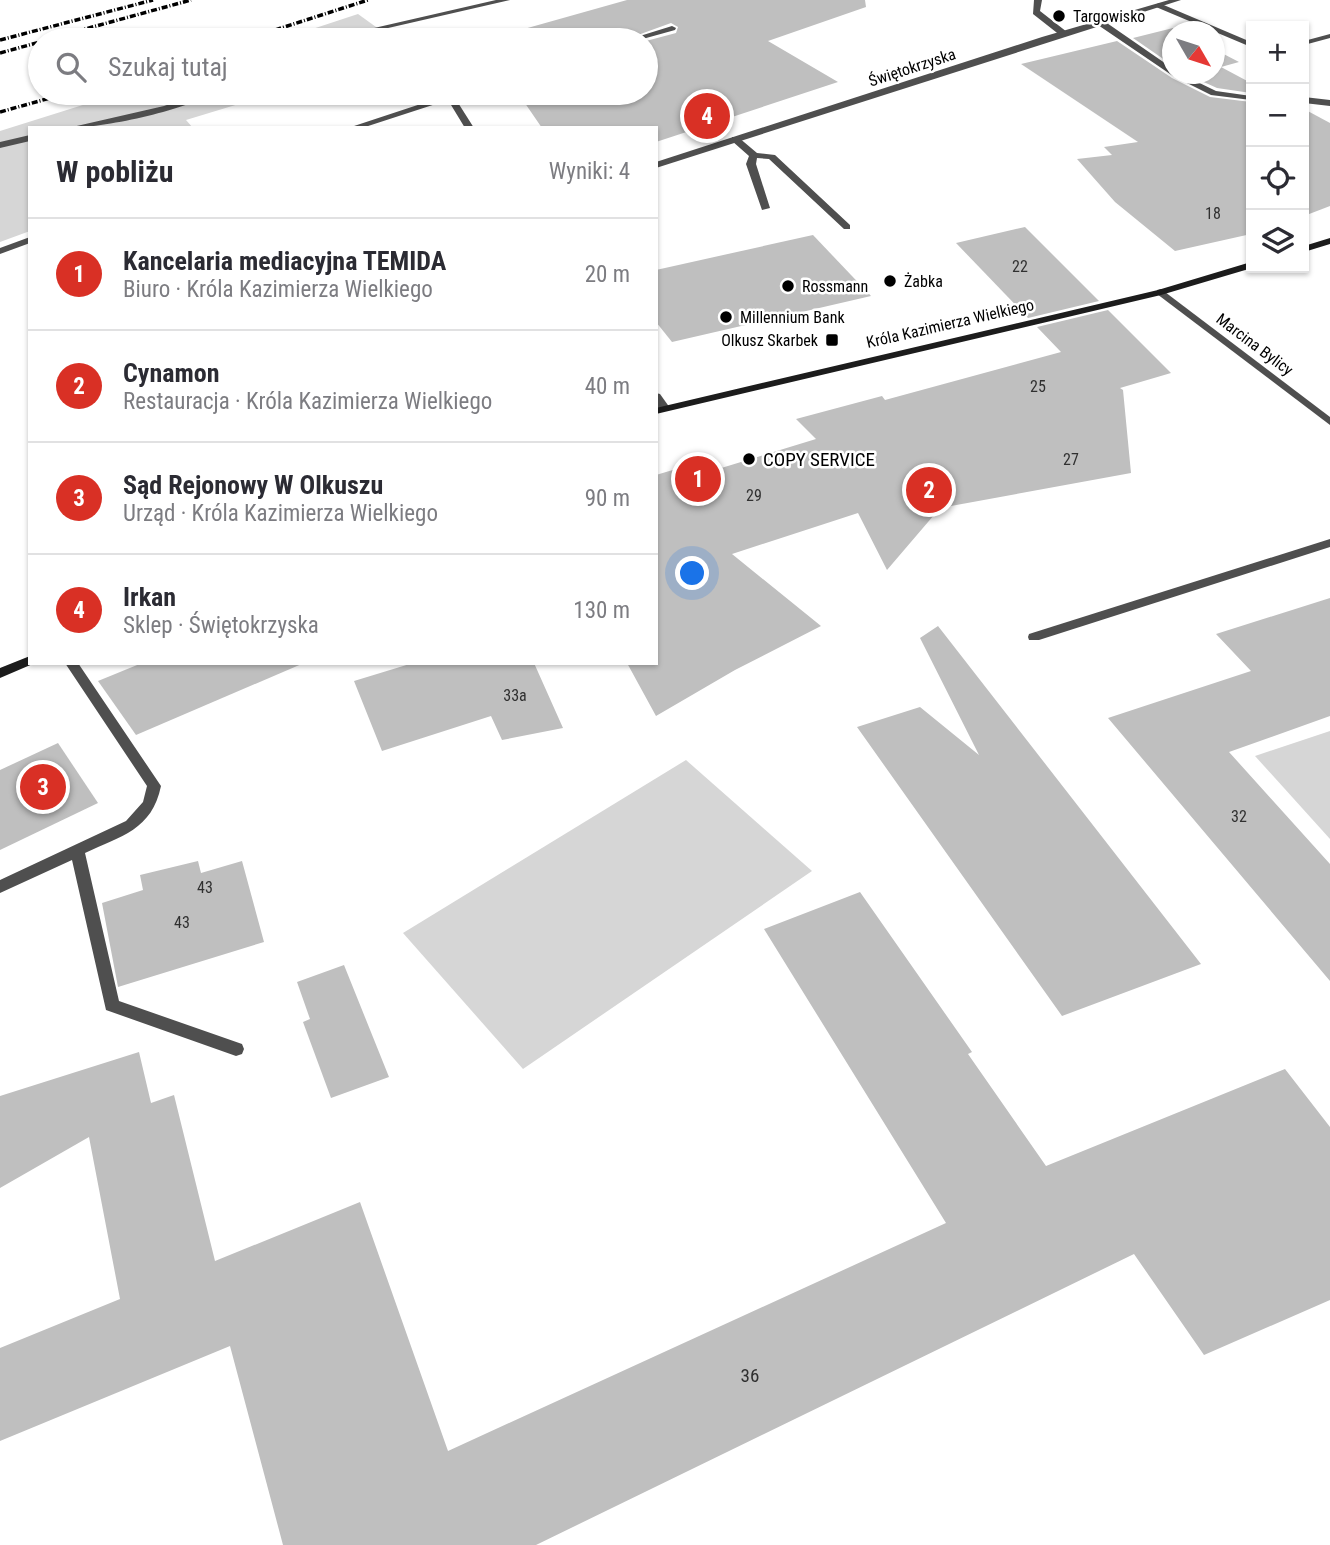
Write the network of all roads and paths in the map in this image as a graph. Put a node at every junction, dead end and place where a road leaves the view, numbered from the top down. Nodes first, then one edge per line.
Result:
1 (506, 0) edge
2 (1038, 0) edge
3 (1177, 0) edge
4 (1159, 5) junction
5 (1101, 23) junction
6 (672, 27) dead end
7 (380, 28) edge
8 (658, 31) edge
9 (1064, 34) junction
10 (1330, 36) edge
11 (1309, 42) edge
12 (1246, 43) edge
13 (1162, 64) edge
14 (1197, 84) edge
15 (1246, 97) edge
16 (1309, 101) edge
17 (1330, 103) edge
18 (174, 105) edge
19 (422, 105) edge
20 (456, 105) edge
21 (81, 126) edge
22 (358, 126) edge
23 (469, 126) edge
24 (28, 138) edge
25 (735, 139) junction
26 (0, 145) edge
27 (754, 155) junction
28 (658, 163) edge
29 (765, 208) dead end
30 (847, 227) dead end
31 (28, 241) edge
32 (1330, 241) edge
33 (1309, 247) edge
34 (0, 251) edge
35 (1246, 266) edge
36 (1161, 292) junction
37 (660, 410) edge
38 (1330, 422) edge
39 (1330, 543) edge
40 (1034, 636) dead end
41 (28, 661) edge
42 (72, 665) edge
43 (0, 673) edge
44 (77, 851) junction
45 (0, 887) edge
46 (236, 1049) dead end

1 - 7 street
2 - 9 street
3 - 4 street, Świętokrzyska
4 - 5 street, Świętokrzyska
4 - 12 street
5 - 9 street, Świętokrzyska
5 - 13 street
6 - 8 street
9 - 25 street, Świętokrzyska
10 - 11 street
14 - 15 street
16 - 17 street
18 - 21 street
19 - 22 street
20 - 23 street
24 - 26 street
25 - 27 street
25 - 28 street, Świętokrzyska
27 - 29 street
27 - 30 street
31 - 34 street
32 - 33 street
35 - 36 street, Króla Kazimierza Wielkiego
36 - 37 street, Króla Kazimierza Wielkiego
36 - 38 street, Marcina Bylicy
39 - 40 street
41 - 43 street
42 - 44 street
44 - 45 street
44 - 46 street

